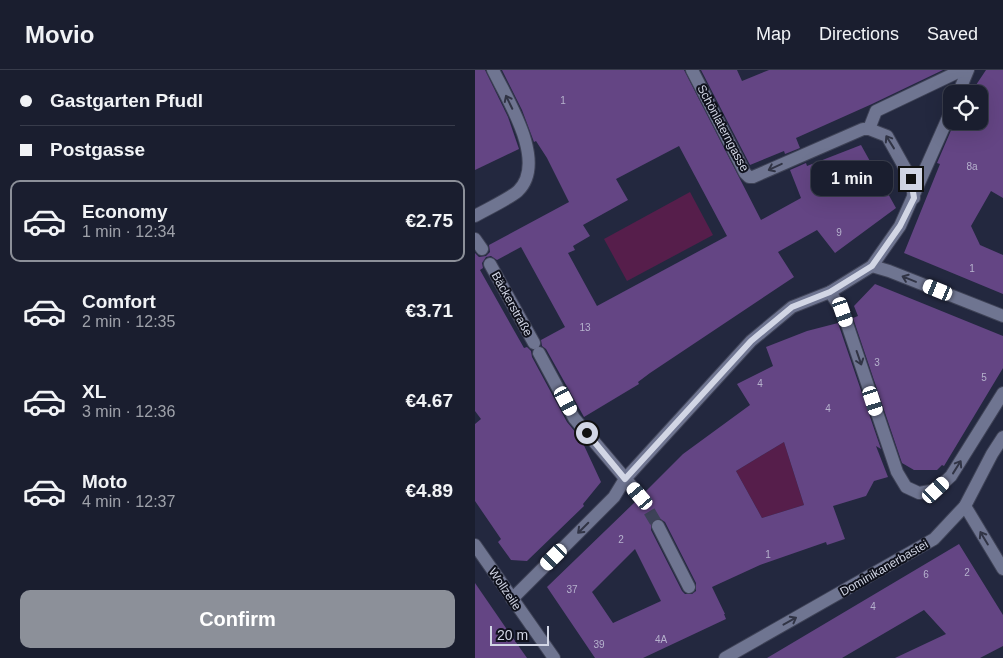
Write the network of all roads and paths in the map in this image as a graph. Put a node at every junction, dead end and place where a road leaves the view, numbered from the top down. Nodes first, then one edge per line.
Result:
1 (493, 70) edge
2 (692, 70) edge
3 (962, 70) edge
4 (969, 70) edge
5 (962, 85) edge
6 (869, 128) junction
7 (943, 130) edge
8 (914, 198) junction
9 (475, 216) edge
10 (490, 264) dead end
11 (872, 266) junction
12 (830, 292) junction
13 (1003, 316) edge
14 (1003, 393) edge
15 (1003, 437) edge
16 (625, 479) junction
17 (640, 496) tunnel mouth
18 (965, 506) junction
19 (659, 526) tunnel mouth
20 (475, 545) edge
21 (1003, 570) edge
22 (689, 587) dead end
23 (512, 599) junction
24 (554, 658) edge
25 (725, 658) edge

9 -> 1 street
6 -> 2 street, Schönlaterngasse
3 - 6 street
4 - 5 street
8 -> 6 street
7 - 8 street
8 - 11 street
10 - 16 street, Bäckerstraße
11 - 12 street
13 -> 11 street
12 -> 14 street
12 - 16 street
15 - 18 street, Dominikanerbastei
16 - 17 street, Bäckerstraße
16 -> 23 street
21 -> 18 street
25 -> 18 street, Dominikanerbastei
19 - 22 street
20 - 23 street, Wollzeile
23 - 24 street, Wollzeile

